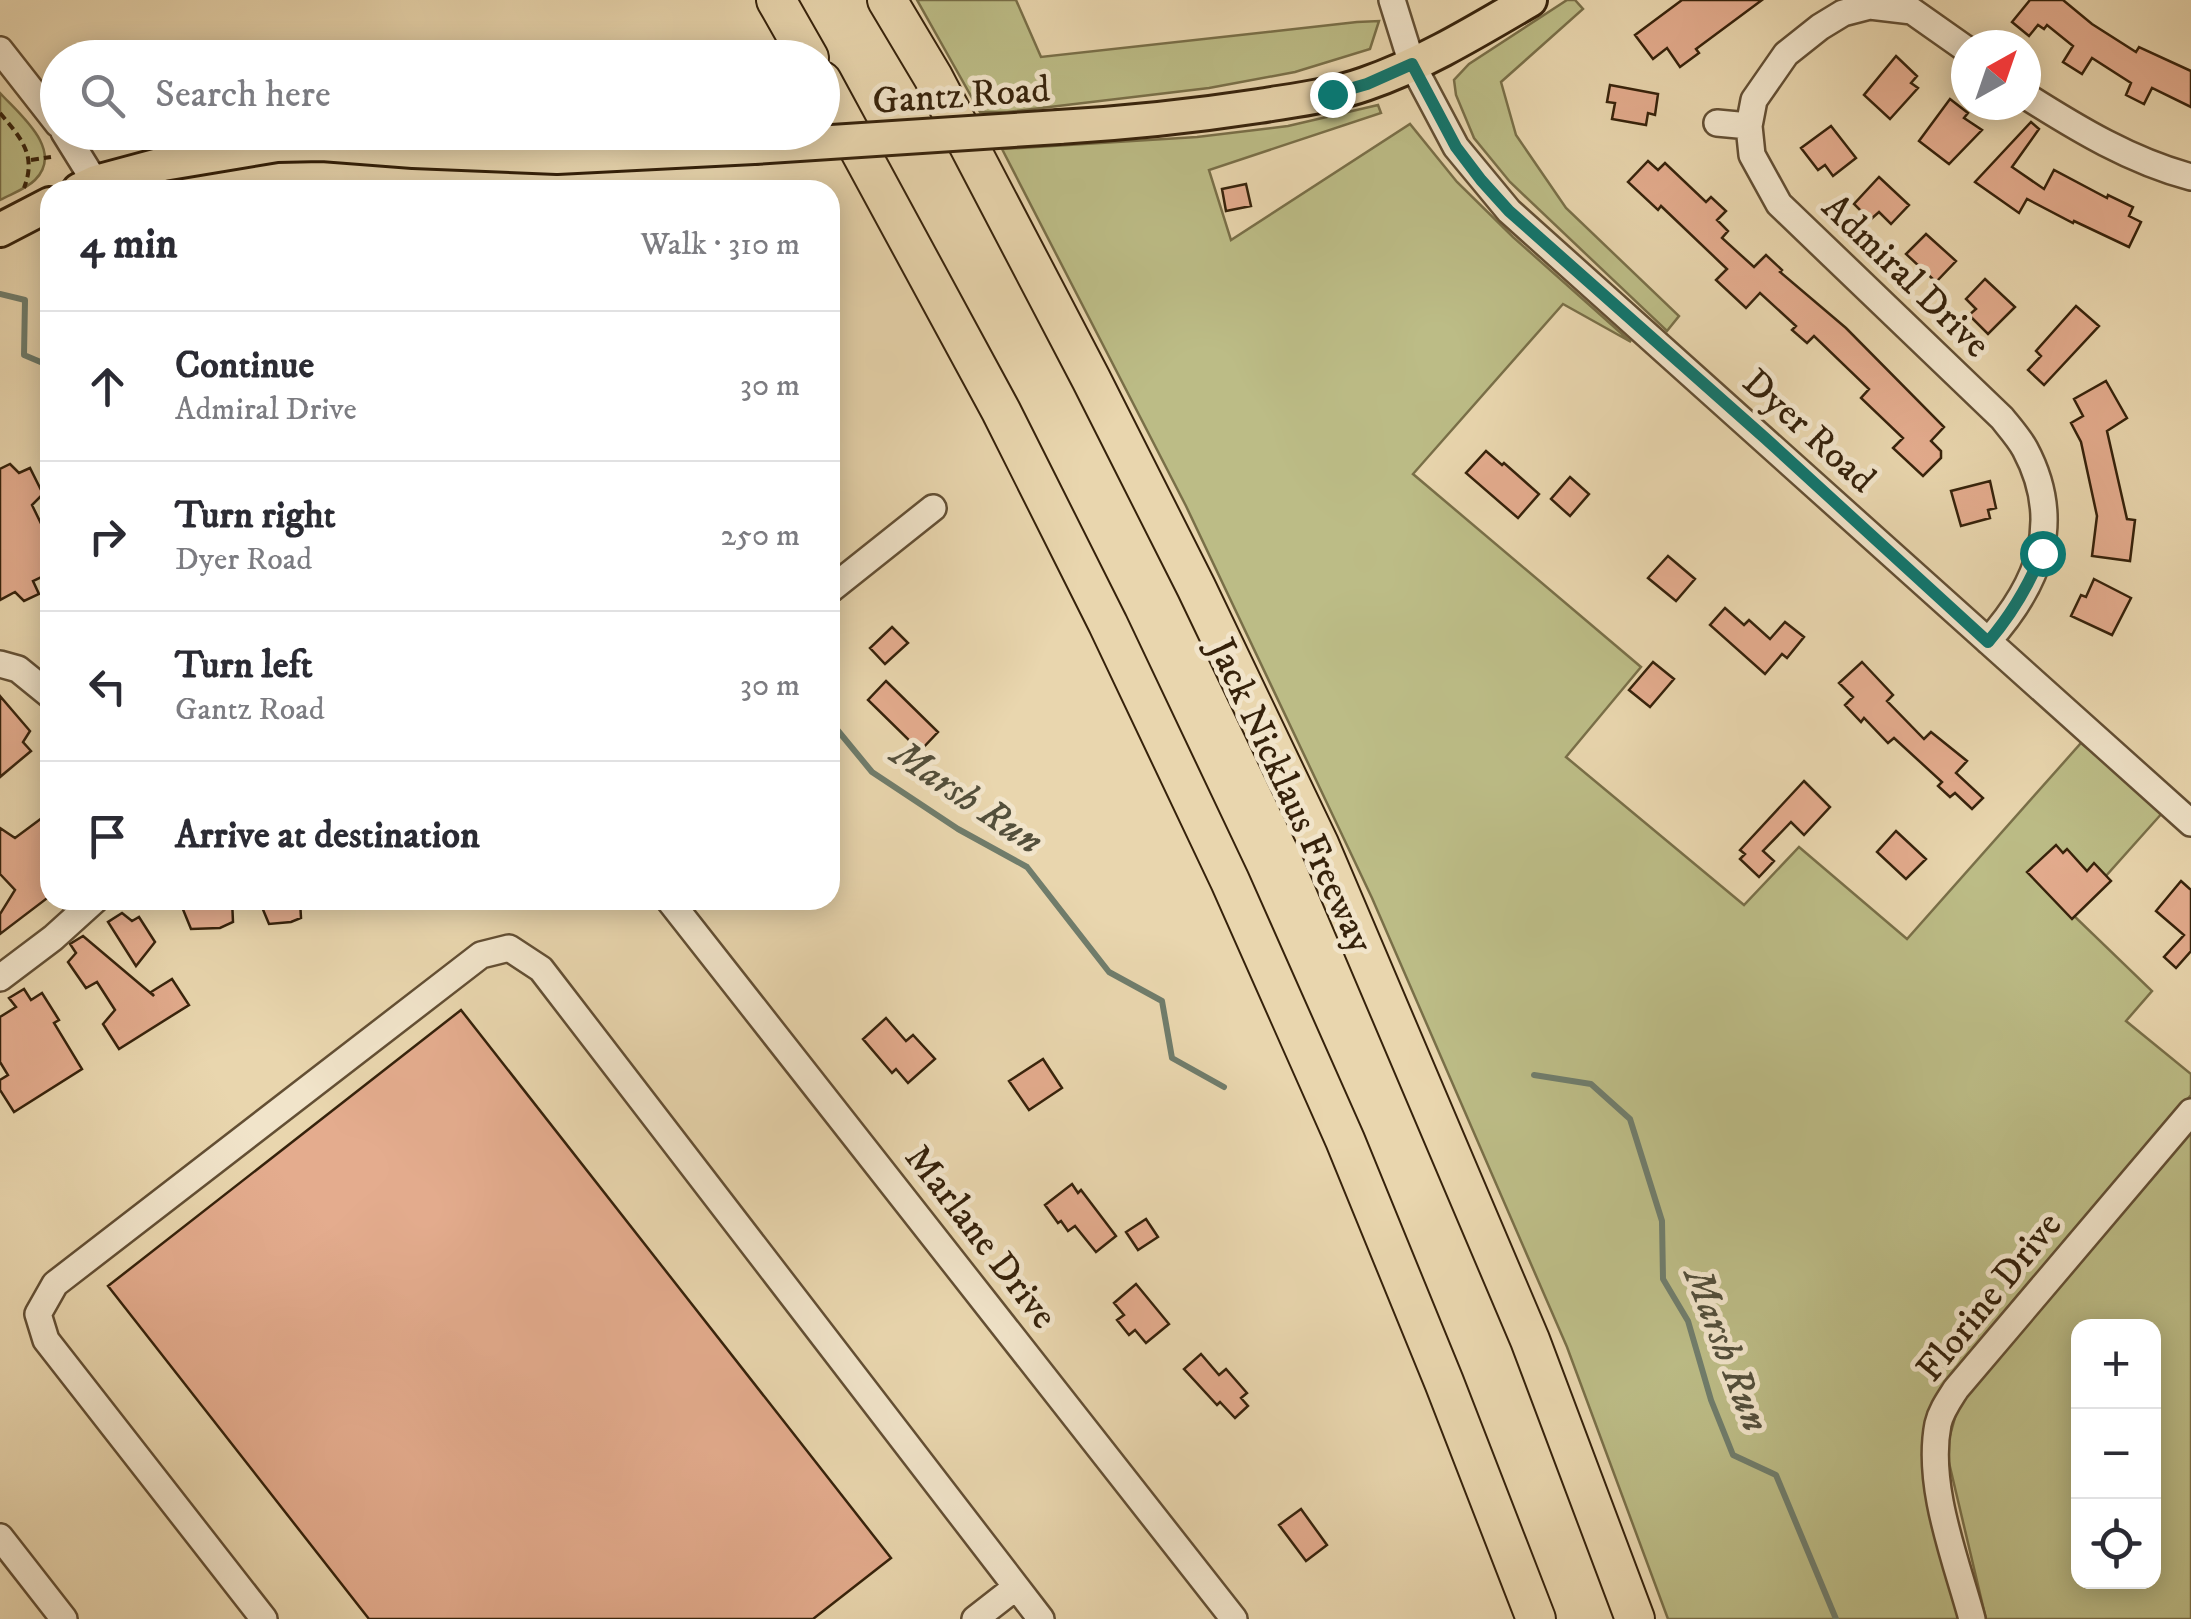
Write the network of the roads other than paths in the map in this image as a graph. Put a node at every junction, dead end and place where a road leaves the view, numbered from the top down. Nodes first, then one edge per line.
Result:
1 (776, 0) edge
2 (888, 0) edge
3 (1392, 0) edge
4 (1530, 0) edge
5 (1881, 3) edge
6 (1951, 38) edge
7 (799, 40) edge
8 (0, 50) edge
9 (1412, 64) junction
10 (40, 101) edge
11 (2041, 106) edge
12 (840, 114) edge
13 (1718, 123) dead end
14 (1749, 126) junction
15 (840, 141) edge
16 (73, 150) edge
17 (244, 150) edge
18 (419, 150) edge
19 (695, 150) edge
20 (2191, 177) edge
21 (88, 180) edge
22 (113, 180) edge
23 (37, 197) edge
24 (0, 230) edge
25 (934, 508) dead end
26 (840, 582) edge
27 (1988, 642) junction
28 (0, 664) edge
29 (40, 688) edge
30 (2191, 823) edge
31 (84, 910) edge
32 (677, 910) edge
33 (0, 978) edge
34 (2191, 1112) edge
35 (0, 1537) edge
36 (1016, 1587) junction
37 (64, 1619) edge
38 (264, 1619) edge
39 (975, 1619) edge
40 (1041, 1619) edge
41 (1234, 1619) edge
42 (1536, 1619) edge
43 (1635, 1619) edge
44 (1972, 1619) edge

1 - 7 highway
2 - 43 highway, Jack Nicklaus Freeway
3 - 9 street, Dyer Road
4 - 9 main road, Gantz Road
5 - 6 street
5 - 14 street
8 - 10 street
9 - 15 main road, Gantz Road, bridge
9 - 27 street, Dyer Road
11 - 20 street
12 - 42 highway
13 - 14 street
14 - 27 street, Admiral Drive
16 - 21 street
17 - 22 main road, Gantz Road, bridge
18 - 19 main road, Gantz Road, bridge
23 - 24 main road
25 - 26 street
27 - 30 street, Dyer Road
28 - 29 street
31 - 33 street
32 - 41 street, Marlane Drive
34 - 44 street, Florine Drive
35 - 37 street
36 - 38 street
36 - 39 street
36 - 40 street

